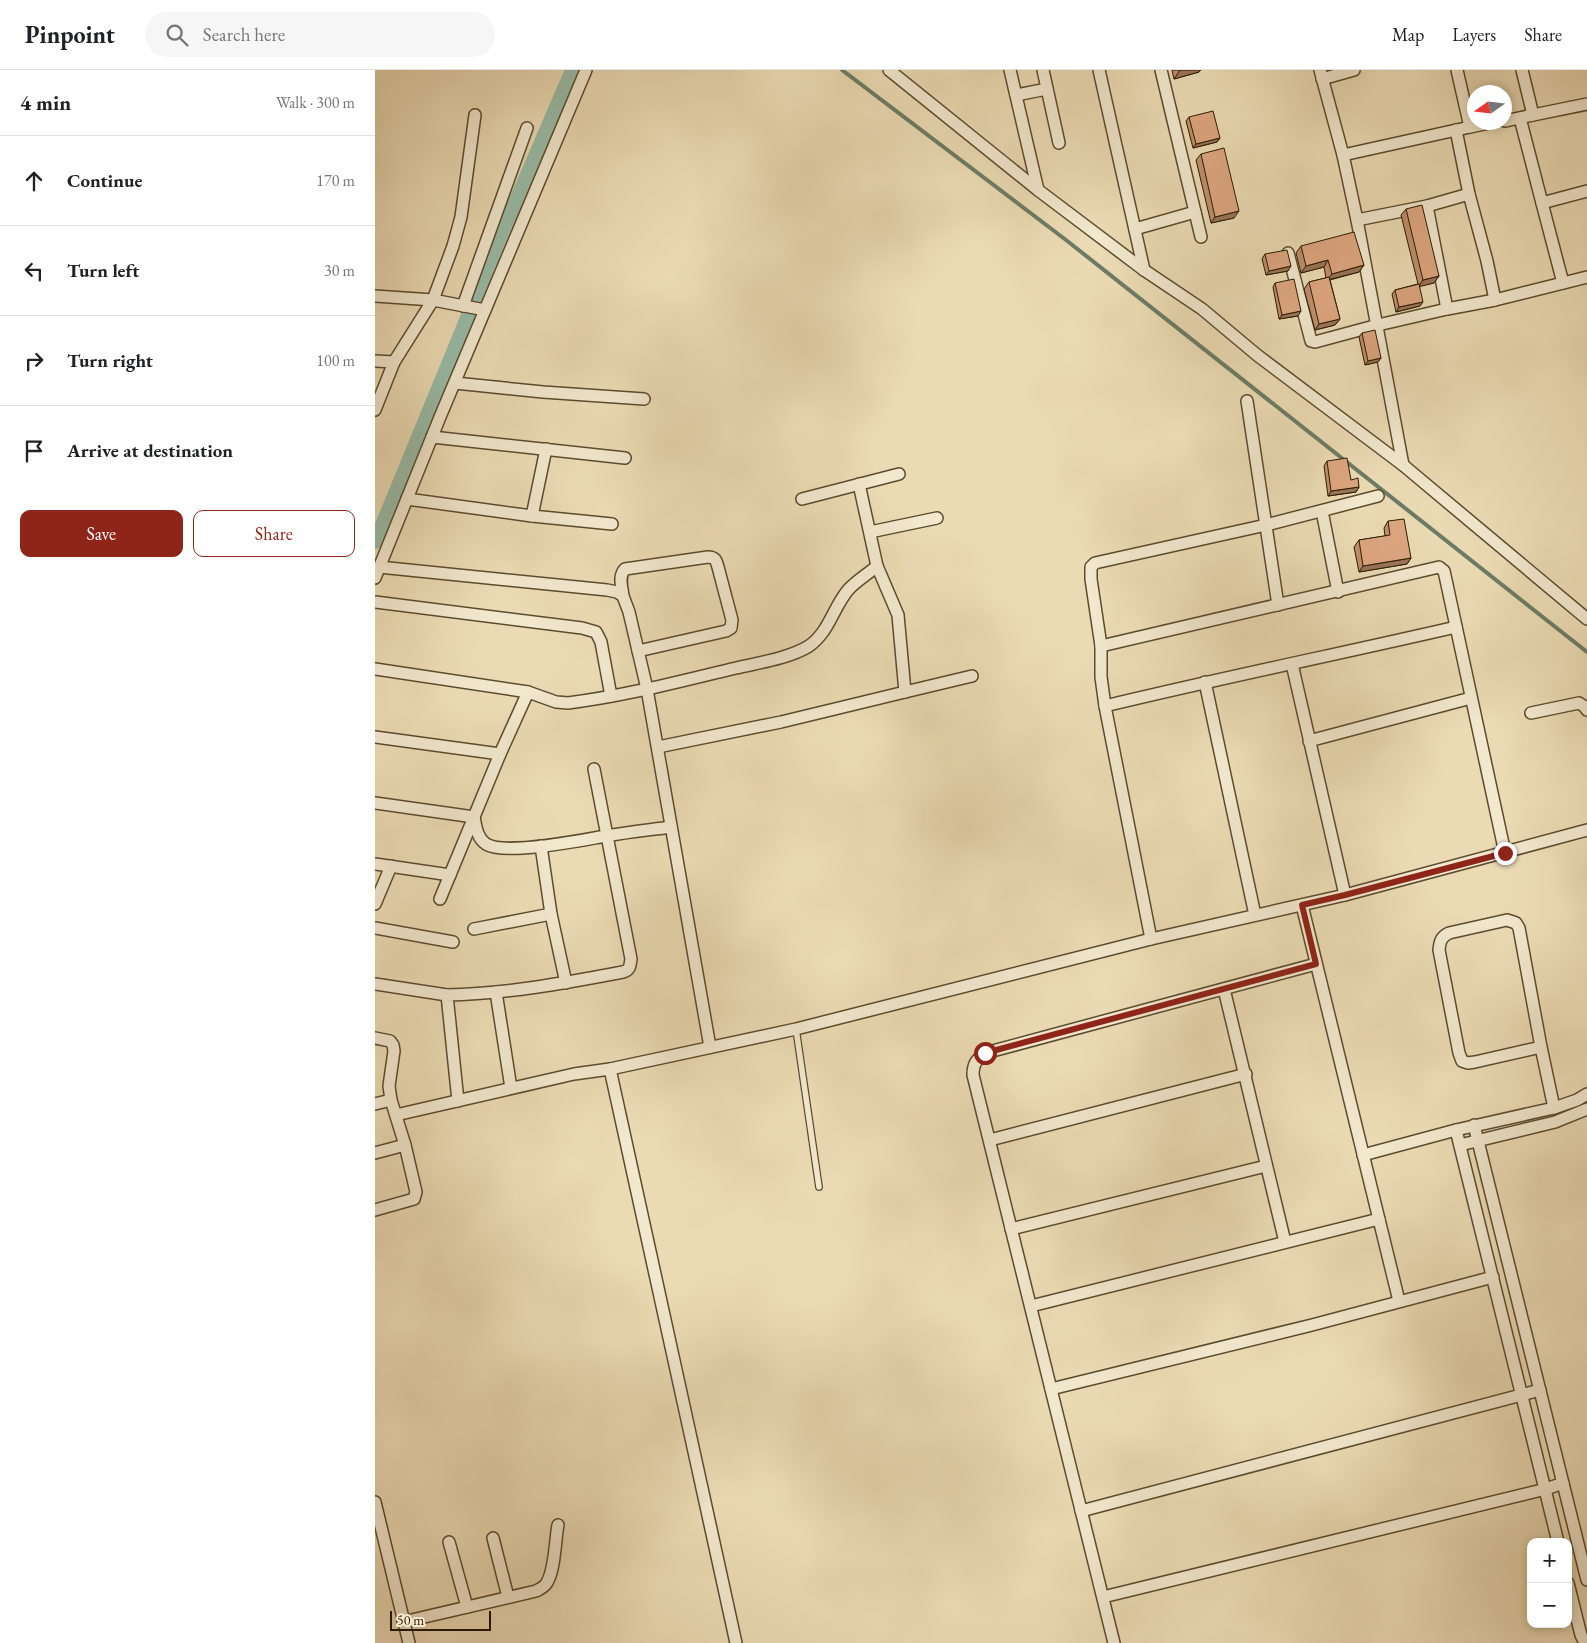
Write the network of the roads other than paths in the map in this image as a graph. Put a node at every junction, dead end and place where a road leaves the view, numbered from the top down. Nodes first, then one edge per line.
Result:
1 (586, 70) edge
2 (889, 70) edge
3 (1010, 70) edge
4 (1043, 70) edge
5 (1099, 70) edge
6 (1161, 70) edge
7 (1354, 70) edge
8 (1457, 70) edge
9 (1522, 70) edge
10 (1321, 74) edge
11 (1047, 89) junction
12 (1016, 95) junction
13 (1587, 104) edge
14 (1467, 114) edge
15 (475, 115) dead end
16 (1533, 115) junction
17 (1521, 118) junction
18 (1512, 119) edge
19 (527, 128) dead end
20 (1467, 128) edge
21 (1456, 130) junction
22 (1059, 143) dead end
23 (1343, 155) junction
24 (1038, 190) junction
25 (1587, 191) edge
26 (1469, 194) junction
27 (1542, 203) junction
28 (1427, 206) junction
29 (1195, 212) junction
30 (1357, 220) junction
31 (1135, 229) junction
32 (1201, 237) dead end
33 (1288, 253) edge
34 (1144, 270) junction
35 (1587, 277) edge
36 (1563, 283) junction
37 (375, 296) edge
38 (433, 300) junction
39 (1495, 300) junction
40 (463, 306) junction
41 (1447, 309) junction
42 (485, 310) junction
43 (1378, 325) junction
44 (375, 361) edge
45 (394, 362) junction
46 (455, 383) junction
47 (644, 399) dead end
48 (1247, 402) dead end
49 (375, 410) edge
50 (432, 437) junction
51 (546, 449) junction
52 (625, 458) dead end
53 (1403, 465) junction
54 (899, 474) dead end
55 (859, 484) junction
56 (1377, 496) dead end
57 (407, 499) junction
58 (802, 499) dead end
59 (1322, 511) junction
60 (532, 516) junction
61 (937, 518) dead end
62 (612, 524) dead end
63 (1266, 525) junction
64 (870, 532) junction
65 (877, 566) junction
66 (379, 567) junction
67 (375, 578) edge
68 (1338, 592) junction
69 (623, 596) junction
70 (375, 602) edge
71 (1278, 605) junction
72 (1587, 619) edge
73 (1456, 627) junction
74 (1101, 646) junction
75 (638, 650) junction
76 (1292, 664) junction
77 (375, 669) edge
78 (972, 676) dead end
79 (1205, 682) junction
80 (647, 690) junction
81 (528, 692) junction
82 (905, 692) junction
83 (611, 696) junction
84 (1471, 698) junction
85 (1105, 706) junction
86 (1587, 710) edge
87 (1531, 713) dead end
88 (375, 736) edge
89 (1309, 741) junction
90 (657, 747) junction
91 (500, 754) junction
92 (594, 770) dead end
93 (375, 803) edge
94 (474, 817) junction
95 (671, 827) junction
96 (1587, 830) edge
97 (607, 836) junction
98 (541, 846) junction
99 (1505, 853) junction
100 (375, 864) edge
101 (391, 866) junction
102 (450, 875) junction
103 (1345, 895) junction
104 (440, 899) dead end
105 (375, 904) edge
106 (1302, 905) junction
107 (551, 914) junction
108 (1255, 914) junction
109 (375, 928) edge
110 (474, 929) dead end
111 (1151, 939) junction
112 (453, 942) dead end
113 (1316, 964) junction
114 (566, 983) junction
115 (375, 984) edge
116 (1225, 989) junction
117 (496, 992) junction
118 (447, 995) junction
119 (796, 1029) junction
120 (375, 1038) edge
121 (710, 1047) junction
122 (1541, 1047) junction
123 (610, 1069) junction
124 (1246, 1074) junction
125 (511, 1088) junction
126 (1587, 1094) edge
127 (391, 1100) junction
128 (458, 1101) junction
129 (375, 1104) edge
130 (1554, 1108) junction
131 (1587, 1109) edge
132 (395, 1115) junction
133 (1474, 1125) junction
134 (1457, 1130) junction
135 (990, 1140) junction
136 (1477, 1140) junction
137 (405, 1145) junction
138 (1461, 1145) junction
139 (375, 1153) edge
140 (1363, 1155) junction
141 (1267, 1166) junction
142 (819, 1187) dead end
143 (375, 1210) edge
144 (1379, 1218) junction
145 (1011, 1229) junction
146 (1285, 1242) junction
147 (1493, 1277) junction
148 (1399, 1301) junction
149 (1031, 1306) junction
150 (1051, 1389) junction
151 (1540, 1390) junction
152 (1522, 1394) junction
153 (1563, 1483) junction
154 (1546, 1489) junction
155 (375, 1502) edge
156 (1081, 1511) junction
157 (557, 1525) dead end
158 (379, 1532) edge
159 (493, 1538) dead end
160 (1557, 1538) edge
161 (449, 1542) dead end
162 (1587, 1580) edge
163 (508, 1597) junction
164 (1103, 1597) junction
165 (1572, 1599) edge
166 (467, 1607) junction
167 (403, 1622) junction
168 (409, 1643) edge
169 (736, 1643) edge
170 (1114, 1643) edge
171 (1585, 1643) edge

1 - 42 street
2 - 24 street
3 - 12 street
4 - 11 street
5 - 31 street
6 - 29 street
7 - 10 street
8 - 14 street
9 - 16 street
10 - 23 street
11 - 12 street
11 - 22 street
12 - 24 street
13 - 16 street
15 - 38 street
16 - 17 street
17 - 18 street
17 - 27 street
19 - 40 street
20 - 21 street
21 - 23 street
21 - 26 street
23 - 30 street
24 - 34 street
25 - 27 street
26 - 28 street
26 - 39 street
27 - 36 street
28 - 30 street
28 - 41 street
29 - 31 street
29 - 32 street
30 - 43 street
31 - 34 street
33 - 43 street
34 - 53 street
35 - 36 street
36 - 39 street
37 - 38 street
38 - 40 street
38 - 45 street
39 - 41 street
40 - 42 street
41 - 43 street
42 - 46 street
43 - 53 street
44 - 45 street
45 - 49 street
46 - 47 street
46 - 50 street
48 - 63 street
50 - 51 street
50 - 57 street
51 - 52 street
51 - 60 street
53 - 72 street
54 - 55 street
55 - 58 street
55 - 64 street
56 - 59 street
57 - 60 street
57 - 66 street
59 - 63 street
59 - 68 street
60 - 62 street
61 - 64 street
63 - 71 street
63 - 74 street
64 - 65 street
65 - 80 street
65 - 82 street
66 - 67 street
66 - 69 street
68 - 71 street
68 - 73 street
69 - 75 street
69 - 75 street
70 - 83 street
71 - 74 street
73 - 76 street
73 - 84 street
74 - 85 street
75 - 80 street
76 - 79 street
76 - 89 street
77 - 81 street
78 - 82 street
79 - 85 street
79 - 108 street
80 - 83 street
80 - 90 street
81 - 83 street
81 - 91 street
82 - 90 street
84 - 89 street
84 - 99 street
85 - 111 street
86 - 87 street
88 - 91 street
89 - 103 street
90 - 95 street
91 - 94 street
92 - 97 street
93 - 94 street
94 - 98 street
94 - 102 street
95 - 97 street
95 - 121 street
96 - 99 street
97 - 98 street
97 - 114 street
98 - 107 street
99 - 103 street
100 - 101 street
101 - 102 street
101 - 105 street
102 - 104 street
103 - 106 street
106 - 108 street
106 - 113 street
107 - 110 street
107 - 114 street
108 - 111 street
109 - 112 street
111 - 119 street
113 - 116 street
113 - 140 street
114 - 117 street
115 - 118 street
116 - 124 street
116 - 135 street
117 - 118 street
117 - 125 street
118 - 128 street
119 - 121 street
119 - 142 lane
120 - 127 street
121 - 123 street
122 - 122 street
122 - 130 street
123 - 125 street
123 - 169 street
124 - 135 street
124 - 141 street
125 - 128 street
126 - 130 street
127 - 129 street
127 - 132 street
128 - 132 street
130 - 133 street
131 - 136 street
132 - 137 street
133 - 134 street
133 - 136 street
134 - 138 street
134 - 140 street
135 - 145 street
136 - 138 street
136 - 151 street
137 - 139 street
137 - 143 street
138 - 147 street
140 - 144 street
141 - 145 street
141 - 146 street
144 - 146 street
144 - 148 street
145 - 149 street
146 - 149 street
147 - 148 street
147 - 152 street
148 - 150 street
149 - 150 street
150 - 156 street
151 - 152 street
151 - 153 street
152 - 154 street
152 - 156 street
153 - 154 street
153 - 162 street
154 - 160 street
154 - 164 street
155 - 158 street
156 - 164 street
157 - 163 street
158 - 167 street
159 - 163 street
161 - 166 street
163 - 166 street
164 - 170 street
165 - 171 street
166 - 167 street
167 - 168 street

